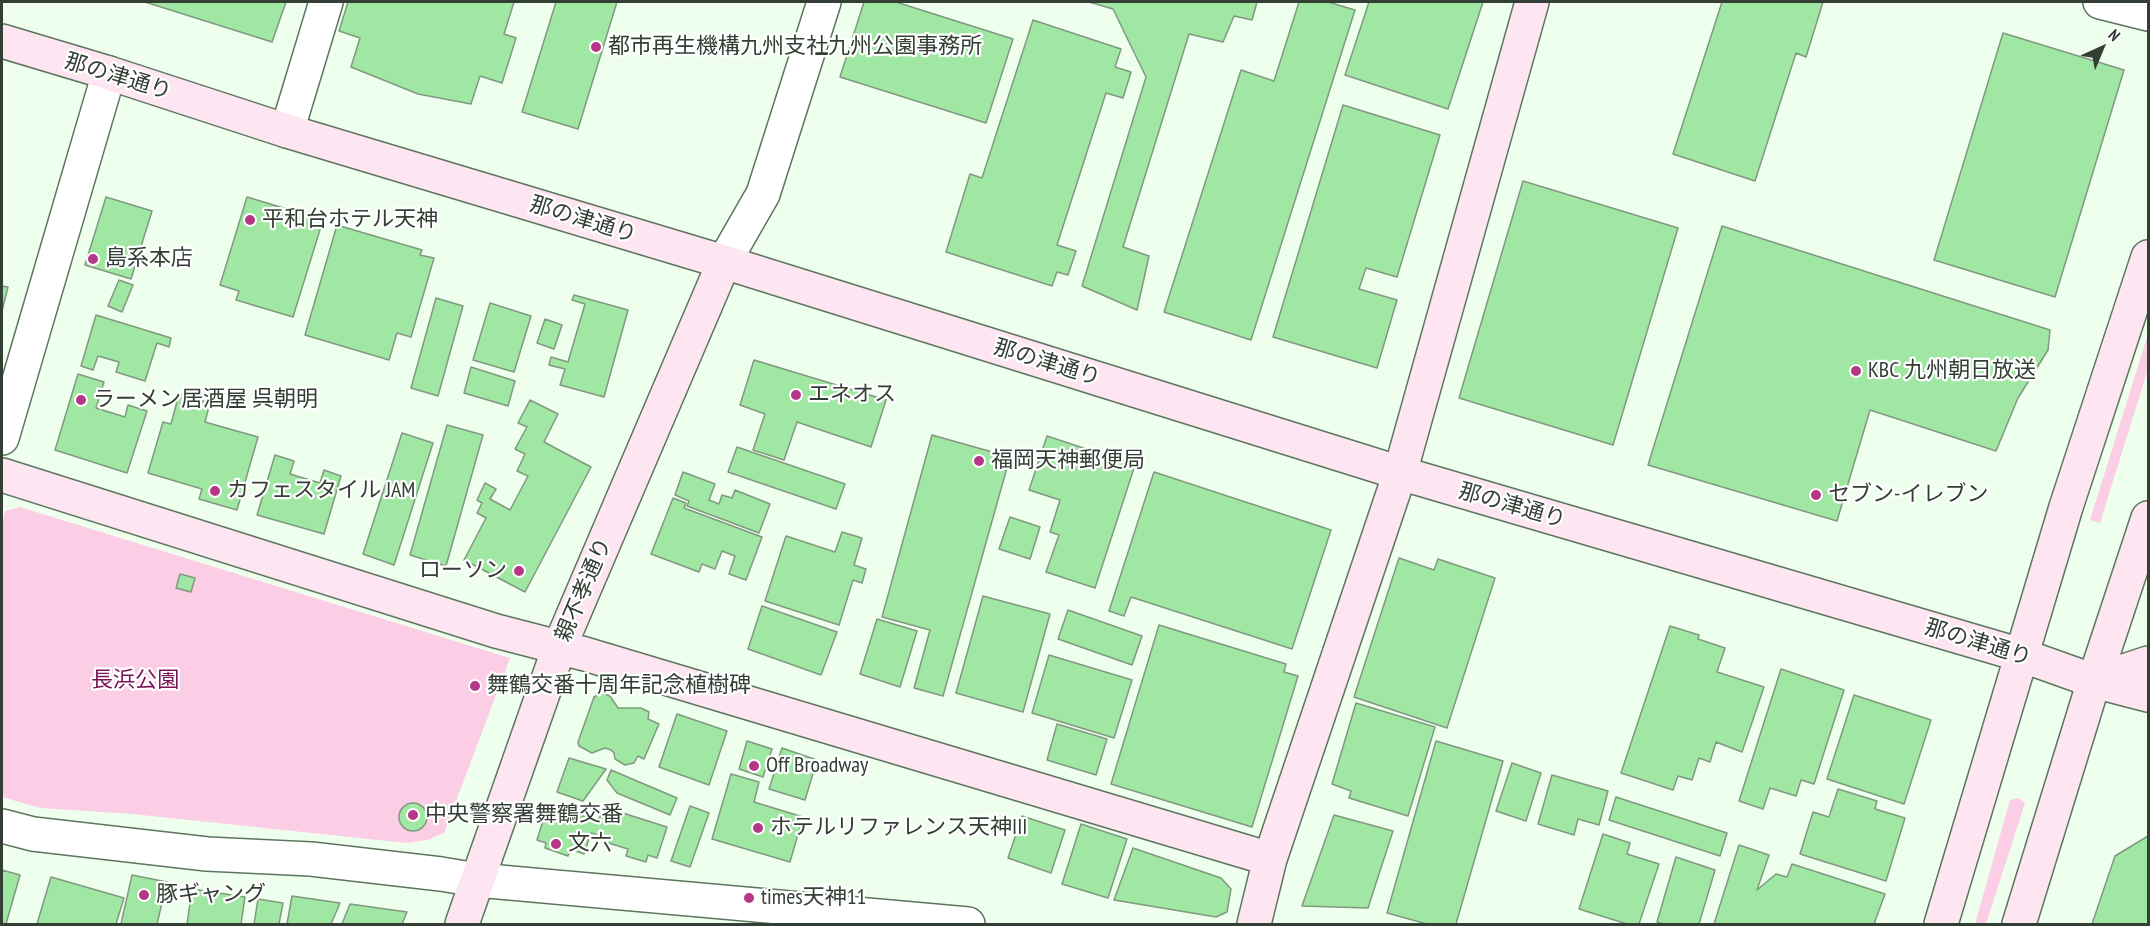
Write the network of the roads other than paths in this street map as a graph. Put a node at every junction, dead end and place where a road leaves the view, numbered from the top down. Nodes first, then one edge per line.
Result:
1 (326, 2) edge
2 (824, 2) edge
3 (1532, 2) edge
4 (2100, 2) edge
5 (2148, 14) edge
6 (2, 41) edge
7 (109, 73) junction
8 (287, 131) junction
9 (2148, 257) edge
10 (724, 262) junction
11 (2, 438) edge
12 (1400, 473) junction
13 (2, 475) edge
14 (2148, 518) edge
15 (559, 648) junction
16 (2020, 655) junction
17 (2148, 663) edge
18 (2094, 681) junction
19 (2148, 695) edge
20 (2, 826) edge
21 (1270, 859) junction
22 (477, 880) junction
23 (462, 924) edge
24 (968, 924) edge
25 (1254, 924) edge
26 (1941, 924) edge
27 (2019, 924) edge

1 - 8 street
2 - 10 street
3 - 12 street
4 - 5 street
6 - 7 street, 那の津通り
7 - 8 street, 那の津通り
7 - 11 street
8 - 10 street, 那の津通り
9 - 16 street
10 - 12 street, 那の津通り
10 - 15 street, 親不孝通り
12 - 16 street, 那の津通り
12 - 21 street
13 - 15 street
14 - 18 street
15 - 21 street
15 - 22 street, 親不孝通り
16 - 18 street, 那の津通り
16 - 26 street
17 - 18 street
18 - 19 street, 那の津通り
18 - 27 street
20 - 22 street
21 - 25 street
22 - 23 street, 親不孝通り
22 - 24 street

